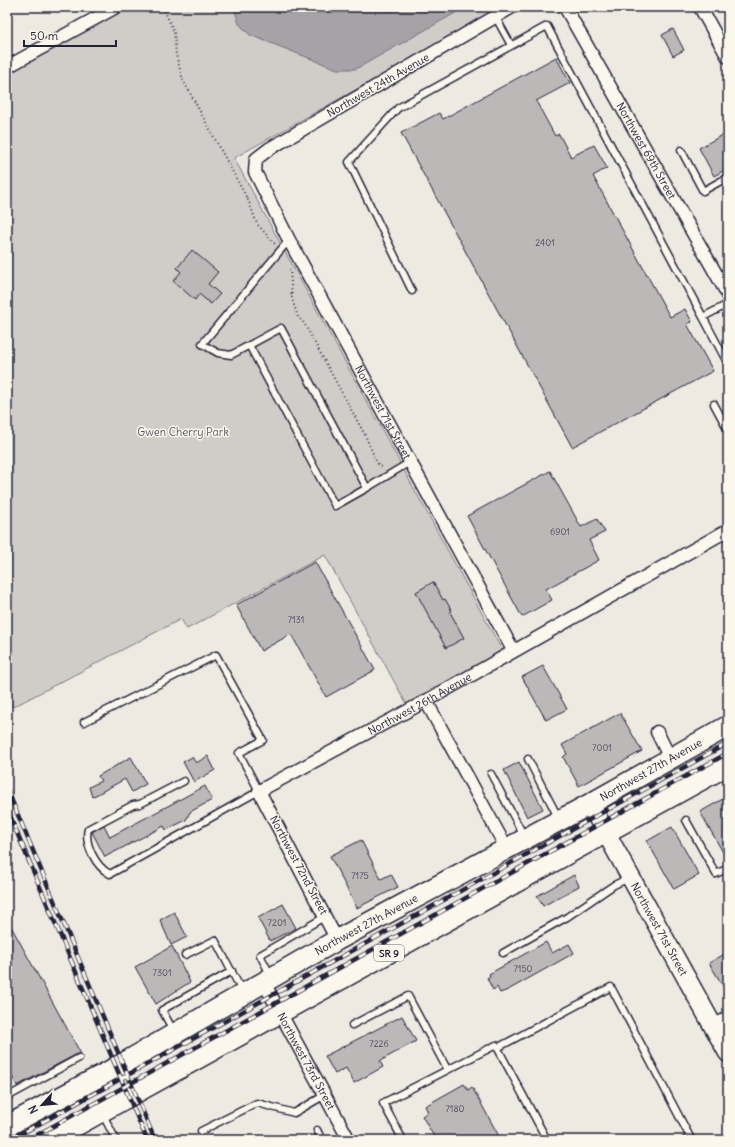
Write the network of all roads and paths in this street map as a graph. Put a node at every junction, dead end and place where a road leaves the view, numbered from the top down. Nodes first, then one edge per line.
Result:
1 (116, 7) edge
2 (163, 7) edge
3 (512, 7) edge
4 (565, 7) edge
5 (700, 7) edge
6 (495, 16) junction
7 (511, 45) junction
8 (728, 57) edge
9 (7, 67) edge
10 (680, 150) dead end
11 (255, 172) joint
12 (728, 177) edge
13 (289, 240) junction
14 (280, 249) junction
15 (412, 291) dead end
16 (728, 295) edge
17 (728, 304) edge
18 (703, 317) junction
19 (250, 345) junction
20 (728, 364) edge
21 (714, 404) dead end
22 (728, 430) edge
23 (410, 462) junction
24 (387, 476) junction
25 (367, 488) junction
26 (728, 530) edge
27 (514, 650) junction
28 (426, 701) junction
29 (84, 722) dead end
30 (728, 726) edge
31 (656, 732) dead end
32 (528, 758) dead end
33 (670, 758) junction
34 (725, 768) edge
35 (491, 774) dead end
36 (184, 781) dead end
37 (259, 791) junction
38 (590, 804) junction
39 (686, 820) dead end
40 (560, 821) junction
41 (606, 833) junction
42 (526, 839) junction
43 (507, 849) junction
44 (728, 868) edge
45 (630, 877) junction
46 (326, 916) junction
47 (337, 940) junction
48 (503, 953) dead end
49 (185, 954) dead end
50 (232, 971) junction
51 (267, 979) junction
52 (243, 992) junction
53 (281, 1012) junction
54 (721, 1022) edge
55 (352, 1025) dead end
56 (175, 1033) junction
57 (497, 1048) junction
58 (728, 1053) edge
59 (79, 1058) dead end
60 (447, 1069) junction
61 (325, 1095) junction
62 (7, 1097) edge
63 (102, 1112) junction
64 (7, 1126) edge
65 (317, 1130) dead end
66 (201, 1131) dead end
67 (50, 1140) edge
68 (116, 1140) edge
69 (322, 1140) edge
70 (349, 1140) edge
71 (403, 1140) edge
72 (547, 1140) edge
73 (685, 1140) edge

1 - 9 street
2 - 14 path
3 - 6 street, Northwest 24th Avenue
4 - 16 street, Northwest 69th Street
5 - 8 street
6 - 7 lane
6 - 11 street, Northwest 24th Avenue
7 - 15 lane
7 - 18 lane
10 - 12 lane
11 - 13 street, Northwest 71st Street
13 - 14 lane
13 - 23 street, Northwest 71st Street
14 - 19 lane
14 - 24 path
17 - 18 lane
18 - 20 lane
19 - 25 lane
19 - 25 lane
21 - 22 lane
23 - 24 lane
23 - 27 street, Northwest 71st Street
24 - 25 lane
26 - 27 street, Northwest 26th Avenue
27 - 28 street, Northwest 26th Avenue
28 - 37 street, Northwest 26th Avenue
28 - 43 street
29 - 37 lane
30 - 33 main road, Northwest 27th Avenue
31 - 33 street
32 - 40 lane
33 - 38 main road, Northwest 27th Avenue
34 - 41 main road, SR 9
35 - 42 lane
36 - 37 lane, Northwest 26th Avenue
37 - 46 street, Northwest 72nd Street
38 - 40 main road, Northwest 27th Avenue
38 - 41 street, Northwest 71st Street
39 - 44 lane
40 - 42 main road, Northwest 27th Avenue
41 - 45 street, Northwest 71st Street
41 - 53 main road, SR 9
42 - 43 main road, Northwest 27th Avenue
43 - 47 main road, Northwest 27th Avenue
45 - 48 lane
45 - 54 street, Northwest 71st Street
46 - 47 street, Northwest 72nd Street
46 - 51 lane
47 - 51 main road, Northwest 27th Avenue
49 - 50 lane
50 - 52 lane
50 - 56 lane
51 - 52 main road, Northwest 27th Avenue
51 - 53 street, Northwest 73rd Street
52 - 56 main road, Northwest 27th Avenue
53 - 61 street, Northwest 73rd Street
53 - 63 main road, SR 9
54 - 58 street, Northwest 71st Street
55 - 60 lane
56 - 64 main road, Northwest 27th Avenue
57 - 60 lane
57 - 72 lane
57 - 73 lane
59 - 62 lane
60 - 71 lane
61 - 66 lane
61 - 70 street, Northwest 73rd Street
63 - 67 main road, SR 9
63 - 68 lane
65 - 69 lane

